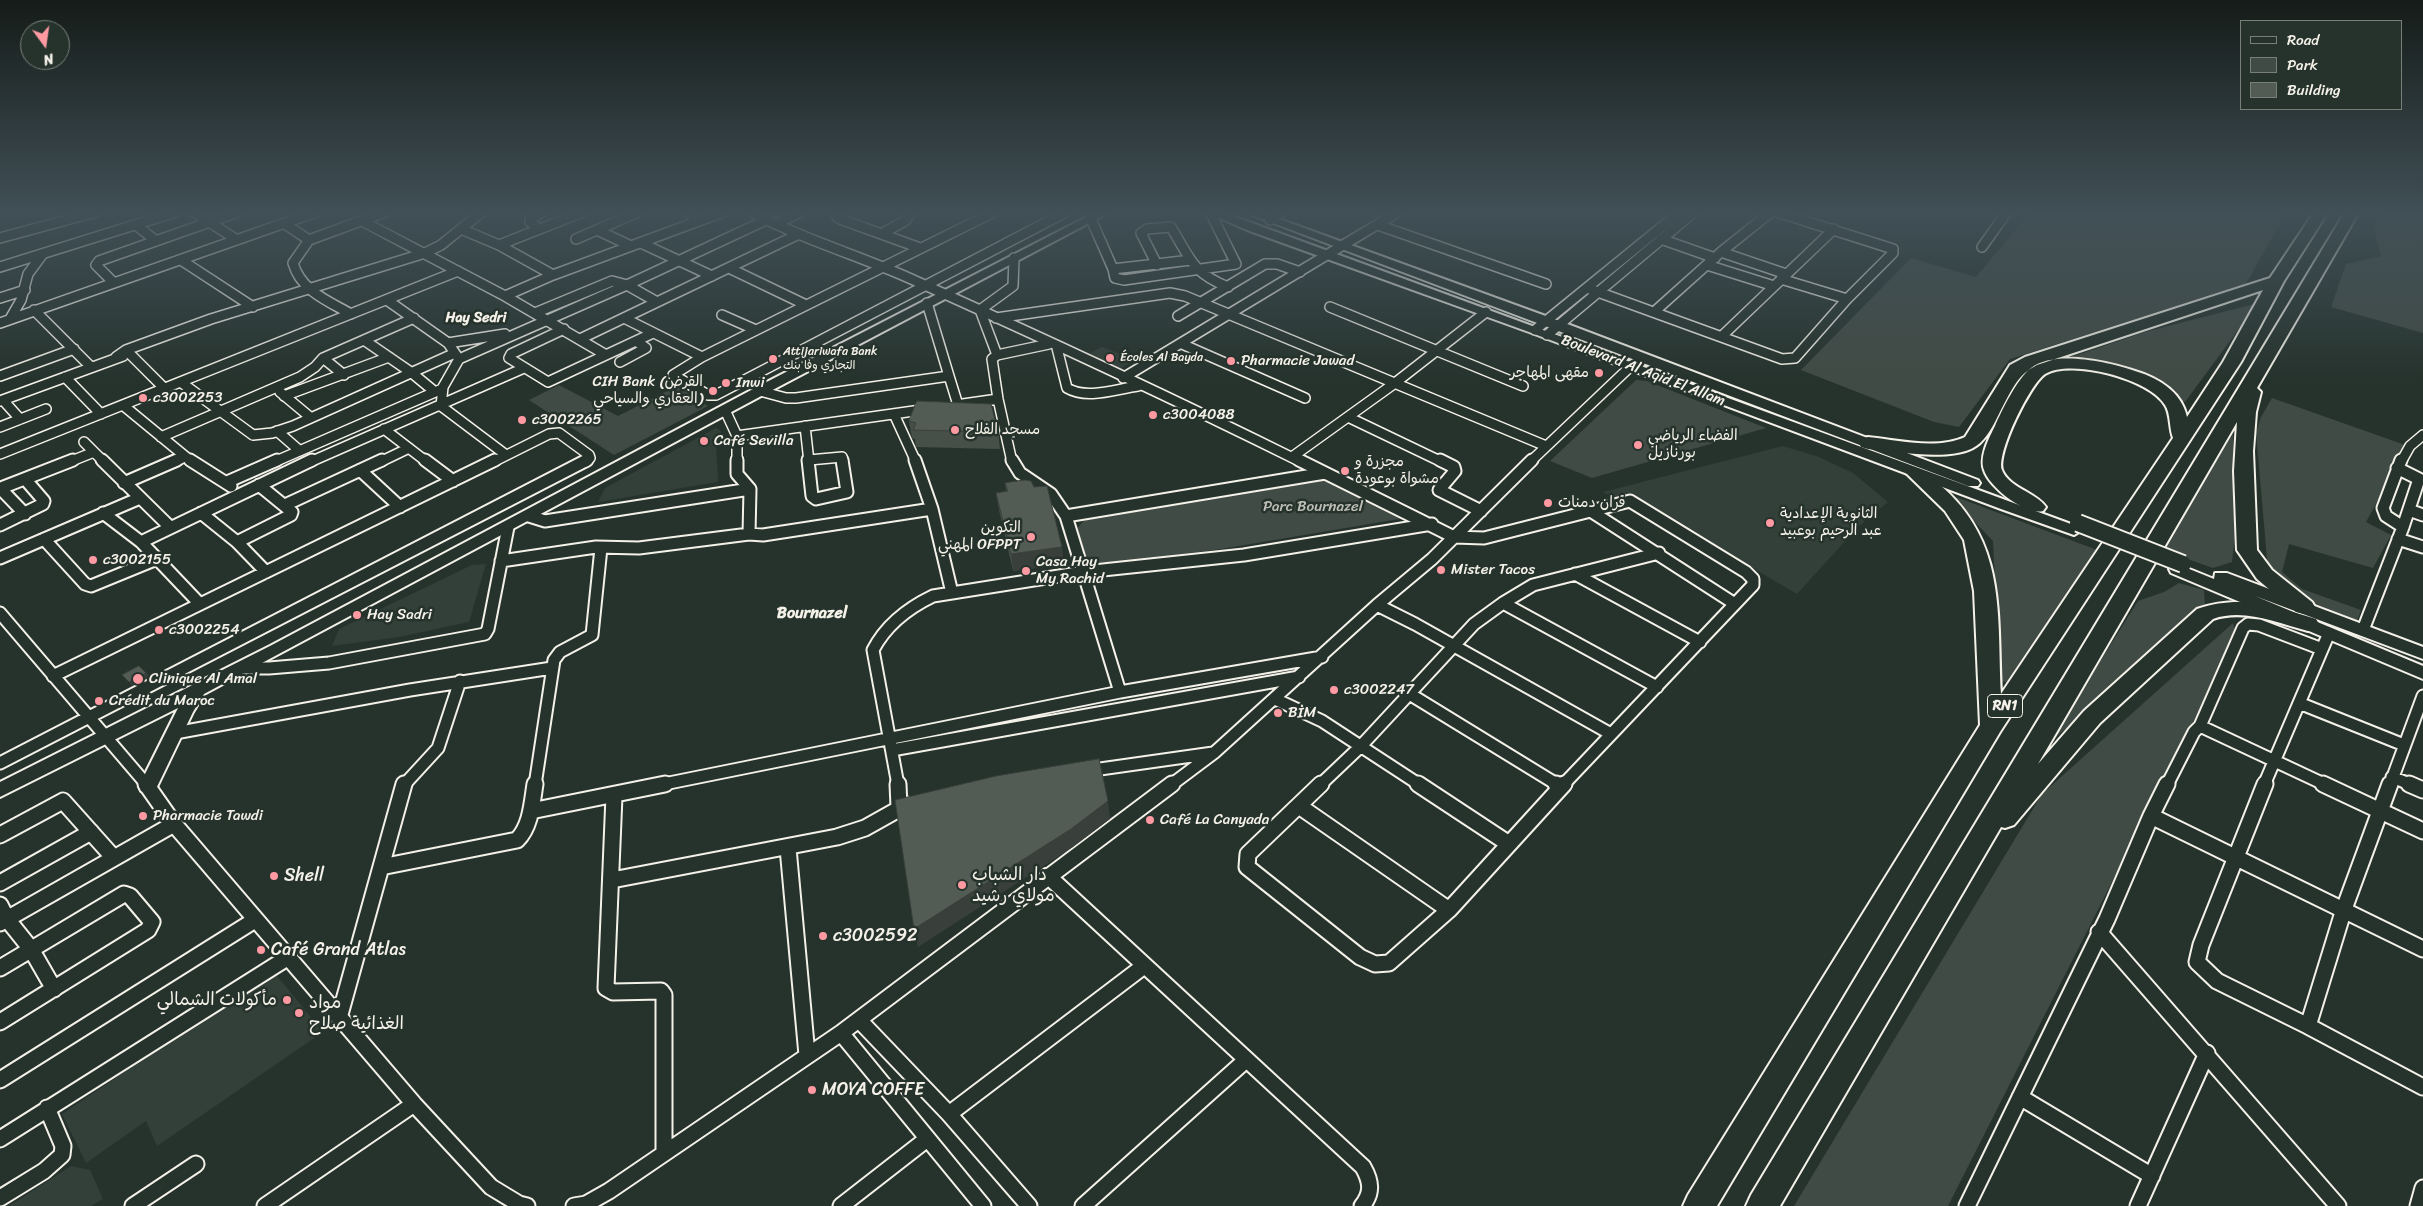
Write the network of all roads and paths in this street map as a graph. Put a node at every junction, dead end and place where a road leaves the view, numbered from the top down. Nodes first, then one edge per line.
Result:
1 (19, 268) edge
2 (32, 268) edge
3 (101, 268) edge
4 (156, 268) edge
5 (193, 268) edge
6 (294, 268) edge
7 (374, 268) edge
8 (453, 268) edge
9 (541, 268) edge
10 (571, 268) edge
11 (665, 268) edge
12 (696, 268) edge
13 (729, 268) joint
14 (878, 268) edge
15 (887, 268) edge
16 (958, 268) edge
17 (995, 268) edge
18 (1014, 268) edge
19 (1120, 268) edge
20 (1196, 268) edge
21 (1216, 268) edge
22 (1258, 268) edge
23 (1289, 268) edge
24 (1306, 268) edge
25 (1361, 268) edge
26 (1396, 268) edge
27 (1501, 268) edge
28 (1611, 268) edge
29 (1627, 268) edge
30 (1703, 268) edge
31 (1717, 268) edge
32 (1758, 268) edge
33 (1793, 268) edge
34 (1878, 268) edge
35 (2284, 268) edge
36 (2319, 268) edge
37 (1112, 269) joint
38 (458, 271) junction
39 (1198, 271) junction
40 (1300, 272) junction
41 (28, 274) junction
42 (553, 275) junction
43 (712, 276) junction
44 (1784, 277) junction
45 (2276, 281) junction
46 (114, 283) junction
47 (1546, 284) dead end
48 (627, 286) junction
49 (924, 286) junction
50 (1774, 286) junction
51 (1228, 287) junction
52 (308, 288) junction
53 (1587, 288) junction
54 (25, 290) junction
55 (1598, 292) junction
56 (945, 295) junction
57 (506, 296) junction
58 (0, 298) edge
59 (1847, 299) junction
60 (21, 300) junction
61 (387, 300) junction
62 (657, 302) junction
63 (927, 303) junction
64 (1203, 303) junction
65 (48, 305) junction
66 (806, 305) junction
67 (253, 307) junction
68 (1330, 307) dead end
69 (34, 310) junction
70 (980, 310) junction
71 (1486, 312) junction
72 (1654, 312) junction
73 (535, 313) junction
74 (352, 314) junction
75 (722, 315) dead end
76 (1230, 315) junction
77 (1178, 316) dead end
78 (414, 318) junction
79 (624, 318) junction
80 (996, 318) junction
81 (10, 319) junction
82 (547, 320) junction
83 (0, 323) edge
84 (1547, 328) junction
85 (564, 329) junction
86 (756, 330) junction
87 (520, 331) junction
88 (652, 332) junction
89 (1722, 336) junction
90 (580, 339) junction
91 (364, 340) junction
92 (636, 341) junction
93 (448, 343) junction
94 (1182, 344) junction
95 (1053, 346) junction
96 (74, 349) junction
97 (1437, 350) junction
98 (129, 353) junction
99 (606, 355) junction
100 (997, 355) junction
101 (457, 356) junction
102 (389, 357) junction
103 (702, 357) junction
104 (323, 358) junction
105 (620, 362) dead end
106 (1631, 366) junction
107 (91, 367) junction
108 (524, 368) junction
109 (412, 373) junction
110 (2257, 373) junction
111 (344, 375) junction
112 (0, 376) edge
113 (950, 376) junction
114 (65, 377) junction
115 (1123, 378) junction
116 (182, 383) junction
117 (1395, 383) junction
118 (1140, 385) junction
119 (1523, 386) dead end
120 (275, 388) junction
121 (166, 390) junction
122 (439, 391) junction
123 (760, 391) junction
124 (284, 396) junction
125 (1305, 398) dead end
126 (998, 399) junction
127 (1, 400) edge
128 (124, 406) junction
129 (440, 406) junction
130 (949, 406) junction
131 (46, 409) dead end
132 (725, 410) junction
133 (220, 411) junction
134 (101, 414) junction
135 (894, 414) junction
136 (310, 417) junction
137 (1348, 417) junction
138 (20, 419) junction
139 (805, 426) junction
140 (0, 427) edge
141 (384, 429) junction
142 (277, 431) junction
143 (2423, 435) edge
144 (737, 436) junction
145 (161, 437) junction
146 (2181, 437) junction
147 (84, 442) dead end
148 (1868, 443) junction
149 (1546, 446) junction
150 (409, 448) junction
151 (300, 451) junction
152 (94, 452) junction
153 (0, 454) edge
154 (506, 455) junction
155 (1292, 456) junction
156 (185, 457) junction
157 (810, 460) junction
158 (2397, 468) junction
159 (360, 470) junction
160 (1914, 472) junction
161 (1325, 473) junction
162 (25, 479) junction
163 (453, 481) junction
164 (124, 482) junction
165 (227, 482) junction
166 (259, 485) junction
167 (0, 488) edge
168 (750, 490) junction
169 (239, 494) junction
170 (140, 498) junction
171 (285, 506) junction
172 (400, 506) junction
173 (2036, 507) junction
174 (932, 509) junction
175 (1589, 510) junction
176 (2409, 510) junction
177 (1481, 511) junction
178 (201, 512) junction
179 (25, 514) junction
180 (103, 514) junction
181 (2423, 515) edge
182 (528, 516) junction
183 (1066, 516) junction
184 (1432, 524) junction
185 (0, 525) edge
186 (170, 527) junction
187 (508, 527) junction
188 (2076, 527) junction
189 (2403, 527) junction
190 (749, 534) junction
191 (1454, 537) junction
192 (2398, 538) junction
193 (44, 539) junction
194 (141, 542) junction
195 (238, 542) junction
196 (601, 548) junction
197 (2423, 548) edge
198 (1659, 553) junction
199 (0, 558) edge
200 (157, 559) junction
201 (500, 561) junction
202 (266, 572) junction
203 (1084, 572) junction
204 (1574, 574) junction
205 (952, 593) junction
206 (1503, 602) junction
207 (200, 604) junction
208 (1736, 604) junction
209 (1377, 605) junction
210 (0, 613) edge
211 (2314, 621) junction
212 (2364, 630) junction
213 (1700, 642) junction
214 (1454, 648) junction
215 (2322, 649) junction
216 (2423, 653) edge
217 (1322, 657) junction
218 (241, 668) junction
219 (552, 668) junction
220 (2423, 673) edge
221 (53, 676) junction
222 (1300, 677) junction
223 (460, 680) junction
224 (1657, 687) junction
225 (197, 691) junction
226 (1120, 692) junction
227 (1408, 693) junction
228 (2423, 696) edge
229 (1275, 698) junction
230 (2299, 703) junction
231 (90, 718) junction
232 (1992, 726) junction
233 (2200, 726) junction
234 (175, 733) junction
235 (1611, 734) junction
236 (104, 736) junction
237 (890, 737) junction
238 (2404, 746) junction
239 (1360, 747) junction
240 (892, 750) junction
241 (1215, 752) junction
242 (2274, 761) junction
243 (0, 763) edge
244 (1073, 773) edge
245 (2392, 777) junction
246 (148, 786) junction
247 (1561, 786) junction
248 (0, 790) edge
249 (2423, 790) edge
250 (614, 796) junction
251 (918, 802) edge
252 (899, 806) junction
253 (1299, 806) junction
254 (531, 811) junction
255 (2380, 812) junction
256 (2151, 816) junction
257 (174, 824) junction
258 (2423, 831) edge
259 (91, 832) junction
260 (0, 835) edge
261 (1509, 844) junction
262 (788, 848) junction
263 (1970, 856) junction
264 (114, 858) junction
265 (2237, 858) junction
266 (381, 867) junction
267 (1048, 876) junction
268 (612, 880) junction
269 (0, 883) edge
270 (0, 905) edge
271 (2344, 909) junction
272 (1449, 910) junction
273 (255, 920) junction
274 (4, 921) edge
275 (2099, 932) junction
276 (31, 949) junction
277 (2423, 949) edge
278 (288, 958) junction
279 (1144, 966) junction
280 (0, 968) edge
281 (54, 989) junction
282 (339, 1018) junction
283 (859, 1020) junction
284 (0, 1022) edge
285 (2308, 1026) junction
286 (841, 1033) junction
287 (2207, 1054) junction
288 (807, 1055) junction
289 (1246, 1060) junction
290 (0, 1080) edge
291 (2423, 1087) edge
292 (2020, 1097) junction
293 (414, 1104) junction
294 (48, 1108) junction
295 (949, 1114) junction
296 (0, 1138) edge
297 (927, 1139) junction
298 (664, 1152) junction
299 (196, 1164) dead end
300 (2152, 1176) junction
301 (2423, 1188) edge
302 (0, 1198) edge
303 (582, 1205) edge
304 (133, 1206) edge
305 (265, 1206) edge
306 (526, 1206) edge
307 (841, 1206) edge
308 (983, 1206) edge
309 (1029, 1206) edge
310 (1083, 1206) edge
311 (1362, 1206) edge
312 (1698, 1206) edge
313 (1762, 1206) edge
314 (1968, 1206) edge
315 (2138, 1206) edge
316 (2338, 1206) edge
317 (2418, 1206) edge

1 - 41 street
2 - 41 street
3 - 46 street
4 - 46 street
5 - 67 street
6 - 52 street
7 - 52 street
8 - 38 street
9 - 42 street
10 - 42 street
11 - 48 street
12 - 43 street
13 - 43 street
13 - 66 street
14 - 66 street
15 - 49 street
16 - 49 street
17 - 56 main road
18 - 70 street
19 - 37 street
20 - 39 street
21 - 39 street
22 - 51 street
23 - 40 street
24 - 40 street
25 - 71 main road, Boulevard Al Aqid El Allam
26 - 84 main road, Boulevard Al Aqid El Allam
27 - 47 street
28 - 53 street
29 - 55 street
30 - 72 street
31 - 50 street
32 - 44 street
33 - 44 street
34 - 59 street
35 - 45 highway, RN1
36 - 110 highway
37 - 39 street
38 - 57 street
38 - 61 street
39 - 51 street
40 - 76 street
41 - 54 street
42 - 57 street
43 - 62 street
44 - 50 street
44 - 59 street
45 - 146 highway, RN1
45 - 148 highway
46 - 65 street
48 - 62 street
48 - 73 street
48 - 82 street
49 - 56 street
49 - 103 street
50 - 89 street
51 - 64 street
52 - 67 street
52 - 74 street
53 - 55 street
53 - 84 street
54 - 58 street
54 - 60 street
55 - 72 street
55 - 84 street
56 - 63 main road
56 - 70 street
57 - 73 street
59 - 89 street
60 - 65 street
60 - 81 street
61 - 74 street
61 - 78 street
62 - 79 street
63 - 113 street
63 - 123 main road
64 - 76 street
64 - 77 street
64 - 80 street
65 - 69 street
66 - 86 street
67 - 98 street
68 - 97 street
69 - 81 street
69 - 96 street
70 - 80 street
70 - 100 street
71 - 84 main road, Boulevard Al Aqid El Allam
71 - 97 street
72 - 89 street
73 - 82 street
74 - 116 street
75 - 86 street
76 - 94 street
76 - 117 street
78 - 91 street
78 - 93 street
79 - 88 street
79 - 90 street
80 - 95 street
81 - 83 street
82 - 85 street
82 - 87 street
84 - 106 main road, Boulevard Al Aqid El Allam
84 - 148 main road, Boulevard Al Aqid El Allam
85 - 90 street
85 - 108 street
86 - 103 street
87 - 93 street
87 - 101 street
88 - 92 street
88 - 103 street
90 - 99 street
91 - 102 street
91 - 104 street
92 - 99 street
92 - 105 street
93 - 101 street
94 - 115 street
94 - 125 street
95 - 100 street
95 - 115 street
95 - 118 street
96 - 107 street
96 - 112 street
97 - 117 street
97 - 119 street
98 - 107 street
98 - 121 street
99 - 108 street
100 - 126 street
101 - 109 street
101 - 122 street
102 - 109 street
102 - 111 street
104 - 111 street
104 - 120 street
106 - 149 street
106 - 160 main road, Boulevard Al Aqid El Allam
107 - 114 street
108 - 129 street
109 - 122 street
109 - 136 street
110 - 211 highway
110 - 263 highway
111 - 124 street
113 - 123 street
113 - 130 street
114 - 127 street
114 - 134 street
115 - 118 street
116 - 121 street
116 - 133 street
117 - 137 street
117 - 149 street
118 - 155 street
120 - 124 street
120 - 133 street
121 - 128 street
122 - 129 street
122 - 151 street
123 - 132 main road
124 - 136 street
126 - 130 street
126 - 183 street
127 - 138 street
128 - 134 street
128 - 145 street
129 - 141 street
129 - 154 street
130 - 135 street
131 - 138 street
132 - 144 street
132 - 182 main road
133 - 142 street
133 - 145 street
134 - 153 street
135 - 139 street
135 - 174 street
136 - 142 street
137 - 155 street
137 - 177 street
138 - 140 street
139 - 144 street
139 - 157 street
141 - 150 street
141 - 166 street
142 - 151 street
143 - 158 street
144 - 168 street
145 - 156 street
146 - 173 highway
146 - 232 highway, RN1
147 - 152 street
148 - 173 main road, Boulevard Al Aqid El Allam
149 - 177 street
150 - 159 street
150 - 163 street
151 - 165 street
152 - 162 street
152 - 164 street
154 - 163 street
154 - 231 street
155 - 161 street
156 - 164 street
156 - 165 street
157 - 157 street
158 - 176 street
158 - 189 street
159 - 171 street
159 - 172 street
160 - 188 main road, Boulevard Al Aqid El Allam
160 - 232 highway
161 - 183 street
161 - 184 street
162 - 167 street
162 - 179 street
163 - 172 street
164 - 170 street
165 - 169 street
166 - 169 street
166 - 171 street
167 - 179 street
168 - 182 street
168 - 190 street
169 - 178 street
170 - 180 street
170 - 186 street
171 - 195 street
172 - 202 street
173 - 188 main road, Boulevard Al Aqid El Allam
174 - 190 street
174 - 205 street
175 - 191 street
175 - 198 street
175 - 208 street
176 - 181 street
176 - 189 street
177 - 191 street
178 - 186 street
178 - 195 street
179 - 185 street
180 - 193 street
180 - 194 street
182 - 187 main road
183 - 203 street
184 - 191 street
184 - 203 street
186 - 194 street
187 - 201 street
187 - 218 main road
188 - 211 main road
189 - 192 street
190 - 196 street
191 - 209 street
192 - 197 street
192 - 212 street
193 - 199 street
193 - 200 street
194 - 200 street
195 - 202 street
196 - 201 street
196 - 219 street
198 - 204 street
198 - 208 street
200 - 207 street
201 - 218 street
202 - 207 street
203 - 205 street
203 - 226 street
204 - 206 street
204 - 213 street
205 - 237 street
206 - 214 street
206 - 224 street
207 - 221 street
208 - 213 street
209 - 214 street
209 - 217 street
210 - 221 street
211 - 212 main road
211 - 215 street
211 - 220 main road
211 - 263 highway
212 - 216 main road
213 - 224 street
214 - 227 street
214 - 235 street
215 - 230 street
215 - 233 street
217 - 222 street
217 - 226 street
218 - 225 main road
219 - 223 street
219 - 254 street
221 - 231 street
222 - 229 street
222 - 240 street
223 - 234 street
223 - 266 street
224 - 235 street
225 - 234 main road
225 - 236 main road
226 - 237 street
227 - 239 street
227 - 247 street
228 - 238 street
229 - 239 street
229 - 241 street
230 - 238 street
230 - 242 street
231 - 236 street
231 - 243 street
232 - 312 highway, RN1
233 - 242 street
233 - 256 street
234 - 246 main road
235 - 247 street
236 - 246 street
236 - 248 main road
237 - 240 street
237 - 250 street
238 - 245 street
239 - 253 street
239 - 261 street
240 - 252 street
241 - 244 street
241 - 267 street
242 - 255 street
242 - 265 street
245 - 249 street
245 - 255 street
246 - 257 street
247 - 261 street
250 - 254 street
250 - 268 street
251 - 252 street
252 - 262 street
253 - 272 street
253 - 272 street
254 - 266 street
255 - 258 street
255 - 271 street
256 - 265 street
256 - 275 street
257 - 264 street
257 - 273 street
259 - 260 street
259 - 264 street
259 - 269 street
261 - 272 street
262 - 268 street
262 - 288 street
263 - 313 highway
264 - 274 street
265 - 271 street
265 - 285 street
266 - 282 street
267 - 279 street
267 - 283 street
268 - 298 street
270 - 274 street
271 - 277 street
271 - 285 street
273 - 278 street
273 - 290 street
274 - 276 street
275 - 287 street
275 - 292 street
276 - 280 street
276 - 281 street
276 - 281 street
278 - 282 street
278 - 294 street
279 - 289 street
279 - 295 street
281 - 284 street
282 - 293 street
283 - 286 street
283 - 295 street
285 - 291 street
286 - 288 street
286 - 297 street
287 - 300 street
287 - 316 street
288 - 298 street
289 - 310 street
289 - 311 street
292 - 300 street
292 - 314 street
293 - 305 street
293 - 306 street
294 - 296 street
294 - 302 street
295 - 309 street
297 - 307 street
297 - 308 street
298 - 303 street
299 - 304 street
300 - 315 street
301 - 317 street

